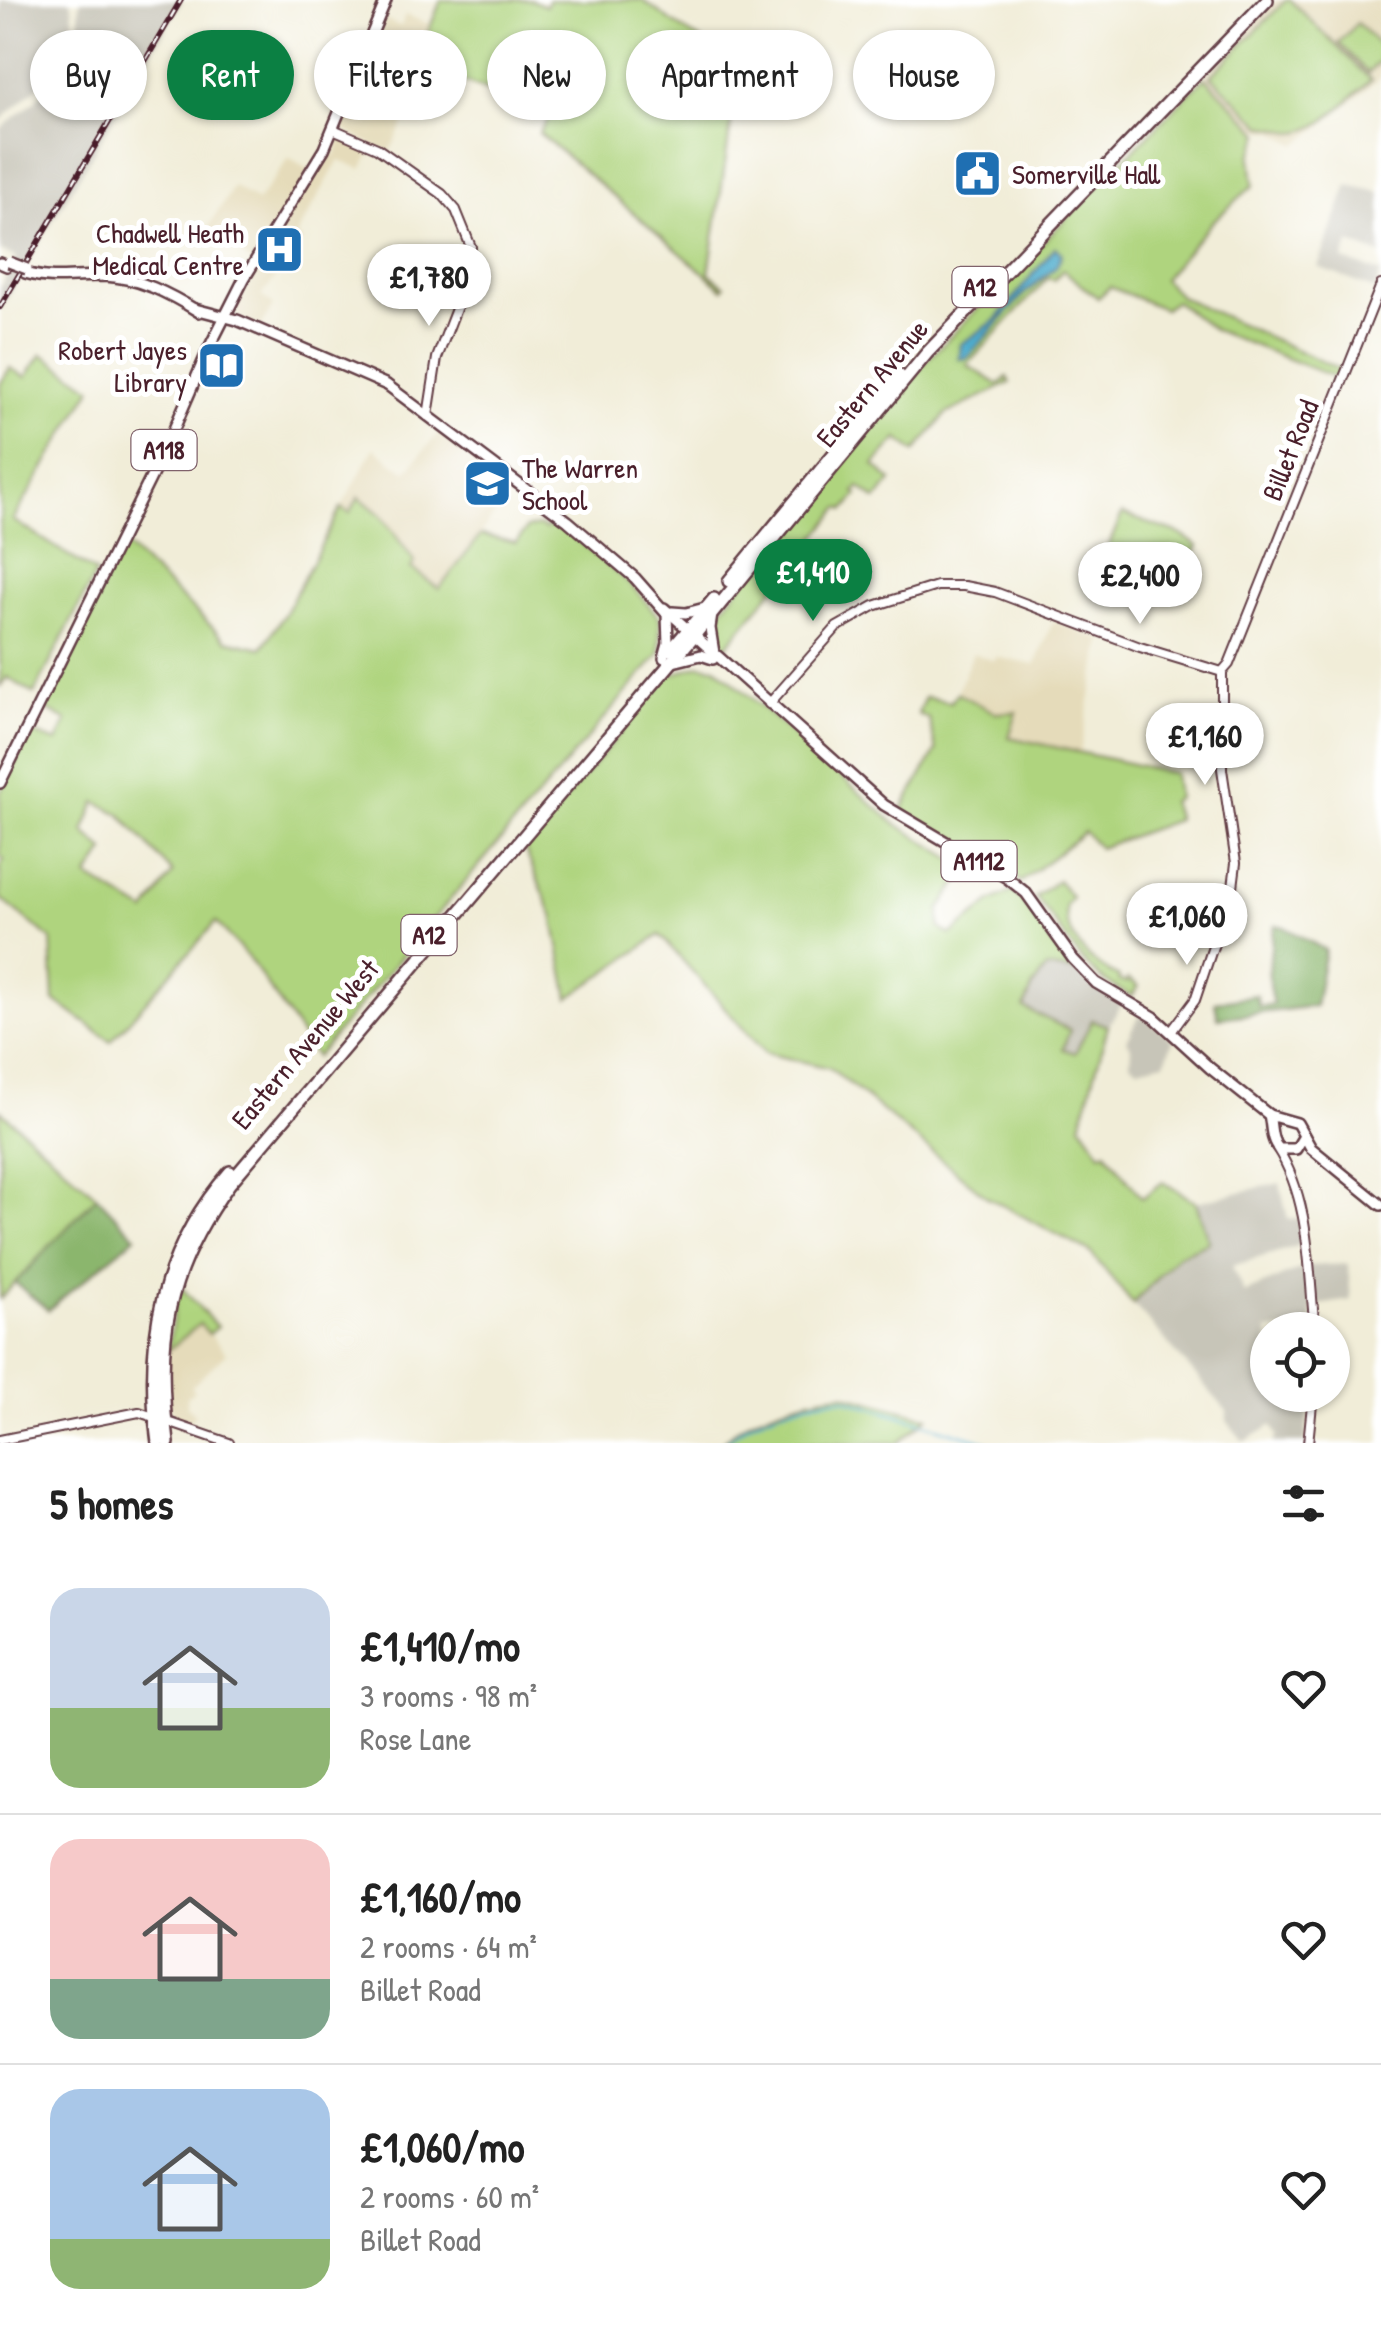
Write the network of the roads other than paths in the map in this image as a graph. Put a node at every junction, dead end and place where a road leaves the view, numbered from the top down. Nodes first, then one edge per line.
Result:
1 (386, 0) edge
2 (1258, 0) edge
3 (1267, 0) edge
4 (332, 129) junction
5 (3, 265) edge
6 (1381, 285) edge
7 (221, 319) junction
8 (428, 416) junction
9 (781, 531) junction
10 (711, 608) junction
11 (666, 611) junction
12 (689, 635) junction
13 (718, 660) junction
14 (666, 663) junction
15 (1222, 672) junction
16 (626, 703) junction
17 (770, 704) junction
18 (0, 782) edge
19 (1171, 1032) junction
20 (1269, 1115) junction
21 (1282, 1121) junction
22 (1272, 1133) junction
23 (1302, 1145) junction
24 (1277, 1148) junction
25 (1290, 1167) junction
26 (1381, 1205) edge
27 (1313, 1312) edge
28 (1311, 1412) edge
29 (154, 1416) junction
30 (166, 1422) junction
31 (0, 1440) edge
32 (163, 1443) edge
33 (229, 1443) edge
34 (1308, 1443) edge

1 - 4 main road, A118
2 - 10 highway, Eastern Avenue / A12
3 - 9 highway, Eastern Avenue / A12
4 - 7 main road, A118
4 - 8 street
5 - 7 main road, A1112, bridge
6 - 15 street, Billet Road
7 - 8 main road, A1112
7 - 18 main road, A118
8 - 11 main road, A1112
9 - 10 highway, Eastern Avenue / A12
9 - 12 highway, A12
10 - 11 main road
10 - 12 highway, Eastern Avenue / A12
10 - 13 main road
11 - 12 main road, A1112
11 - 14 main road
12 - 13 main road, A1112
12 - 14 highway, Eastern Avenue West / A12
12 - 16 highway, A12
13 - 14 main road
13 - 17 main road, A1112
14 - 16 highway, Eastern Avenue West / A12
14 - 30 highway, Eastern Avenue West / A12
15 - 17 street
15 - 19 street, Billet Road
16 - 29 highway, Eastern Avenue West / A12
17 - 19 main road, A1112
19 - 20 main road, A1112
20 - 21 main road, A1112
20 - 22 main road
21 - 22 main road
21 - 23 main road, A1112
22 - 24 main road
23 - 24 main road
23 - 25 street
23 - 26 main road, A1112
24 - 25 street
25 - 27 street
28 - 34 street
29 - 30 street
29 - 31 street
29 - 32 highway, Eastern Avenue West / A12
30 - 32 highway, Eastern Avenue West / A12
30 - 33 street

